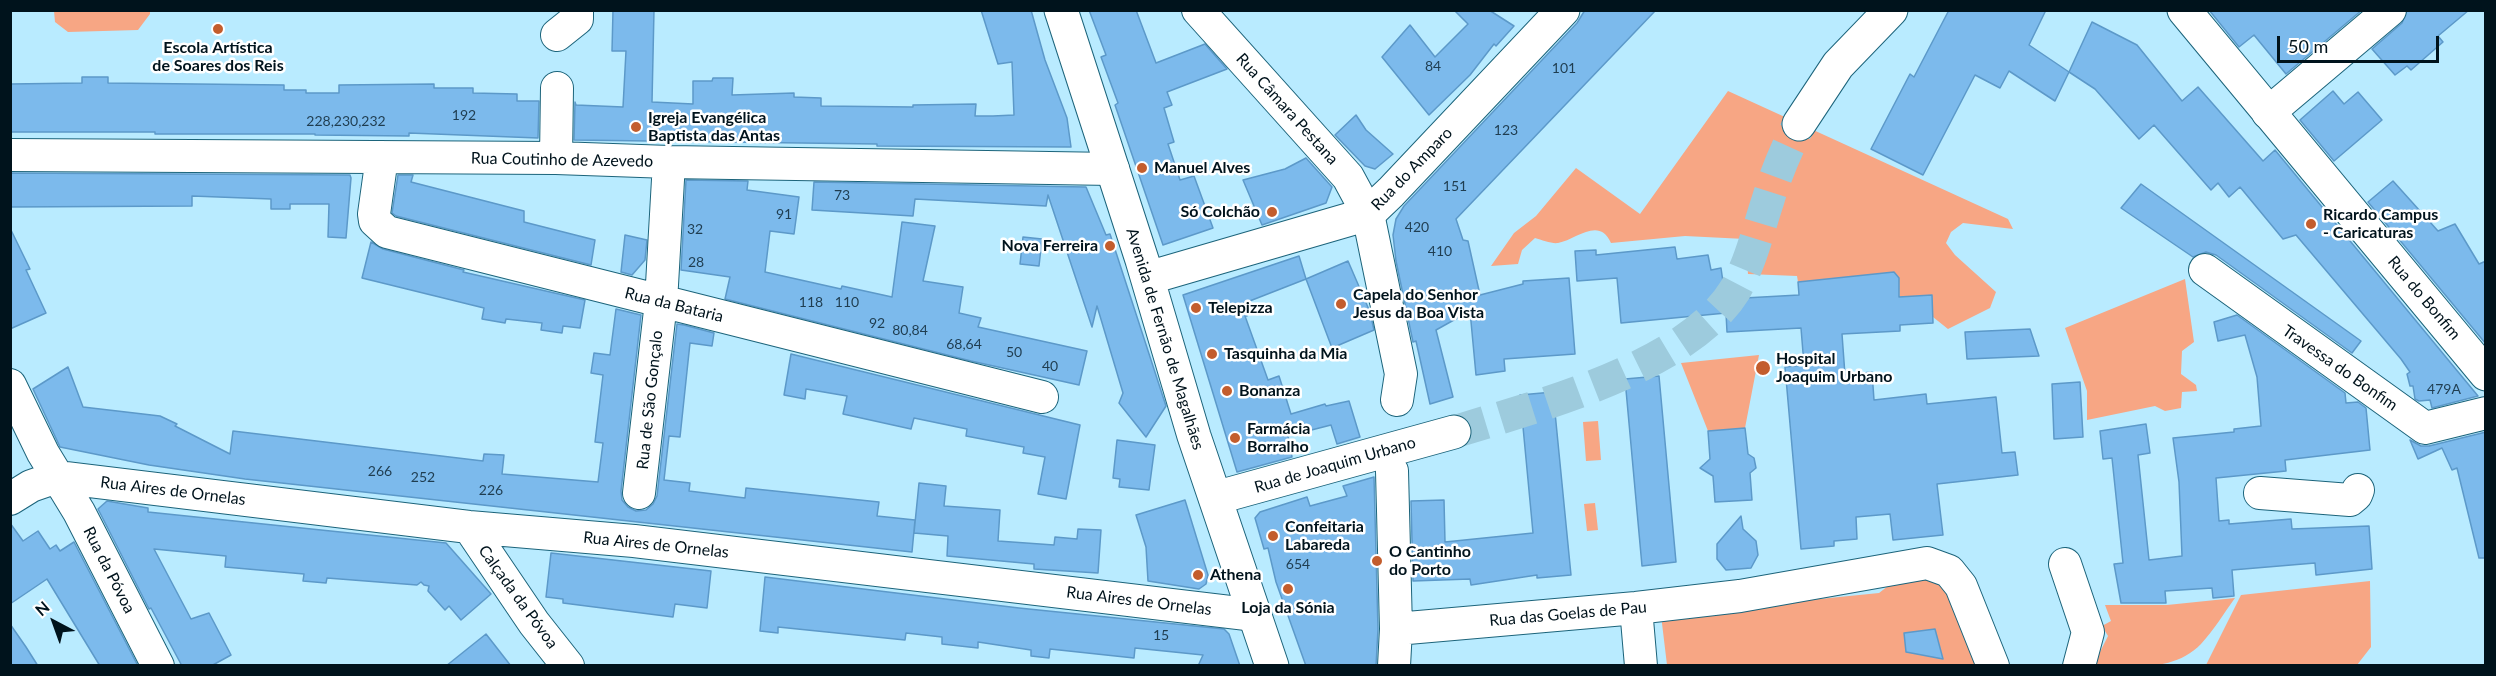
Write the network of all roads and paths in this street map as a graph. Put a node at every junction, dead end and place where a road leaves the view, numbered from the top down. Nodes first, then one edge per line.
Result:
1 (1061, 10) edge
2 (1198, 10) edge
3 (1563, 10) edge
4 (1891, 10) edge
5 (2184, 10) edge
6 (2390, 10) edge
7 (557, 88) dead end
8 (2268, 113) junction
9 (1799, 124) tunnel mouth
10 (10, 155) edge
11 (382, 157) junction
12 (556, 158) junction
13 (669, 162) junction
14 (1113, 169) junction
15 (1368, 214) junction
16 (2205, 270) dead end
17 (1148, 278) junction
18 (661, 302) junction
19 (2486, 374) edge
20 (10, 386) edge
21 (1042, 397) dead end
22 (1397, 400) dead end
23 (2486, 413) edge
24 (1454, 432) tunnel mouth
25 (57, 477) junction
26 (1393, 482) dead end
27 (2358, 490) dead end
28 (2260, 493) dead end
29 (1215, 498) junction
30 (10, 499) edge
31 (638, 506) junction
32 (468, 526) junction
33 (2065, 564) dead end
34 (1636, 608) junction
35 (1255, 615) junction
36 (1396, 629) junction
37 (158, 666) edge
38 (568, 666) edge
39 (1272, 666) edge
40 (1394, 666) edge
41 (1641, 666) edge
42 (1993, 666) edge
43 (2079, 666) edge

1 - 14 main road, Avenida de Fernão de Magalhães
2 - 15 street, Rua Câmara Pestana
3 - 15 main road, Rua do Amparo
4 - 9 main road
5 - 8 main road, Rua do Bonfim
6 - 8 street
7 - 12 street
8 - 19 main road, Rua do Bonfim
10 - 11 street, Rua Coutinho de Azevedo
11 - 12 street, Rua Coutinho de Azevedo
11 - 18 street, Rua da Bataria
12 - 13 street, Rua Coutinho de Azevedo
13 - 14 street, Rua Coutinho de Azevedo
13 - 18 street, Rua de São Gonçalo
14 - 17 main road, Avenida de Fernão de Magalhães
15 - 17 main road, Rua do Amparo
15 - 22 street, Rua Câmara Pestana
16 - 23 street, Travessa do Bonfim
17 - 29 main road, Avenida de Fernão de Magalhães
18 - 21 street, Rua da Bataria
18 - 31 street, Rua de São Gonçalo
20 - 25 street, Rua da Póvoa
24 - 29 main road, Rua de Joaquim Urbano
25 - 30 street
25 - 32 street, Rua Aires de Ornelas
25 - 37 street, Rua da Póvoa
26 - 36 street
27 - 28 street
29 - 35 main road, Avenida de Fernão de Magalhães
31 - 32 street, Rua Aires de Ornelas
31 - 35 street, Rua Aires de Ornelas
32 - 38 street, Calçada da Póvoa
33 - 43 street
34 - 36 street, Rua das Goelas de Pau
34 - 41 street
34 - 42 street, Rua das Goelas de Pau
35 - 39 main road, Avenida de Fernão de Magalhães
36 - 40 street

